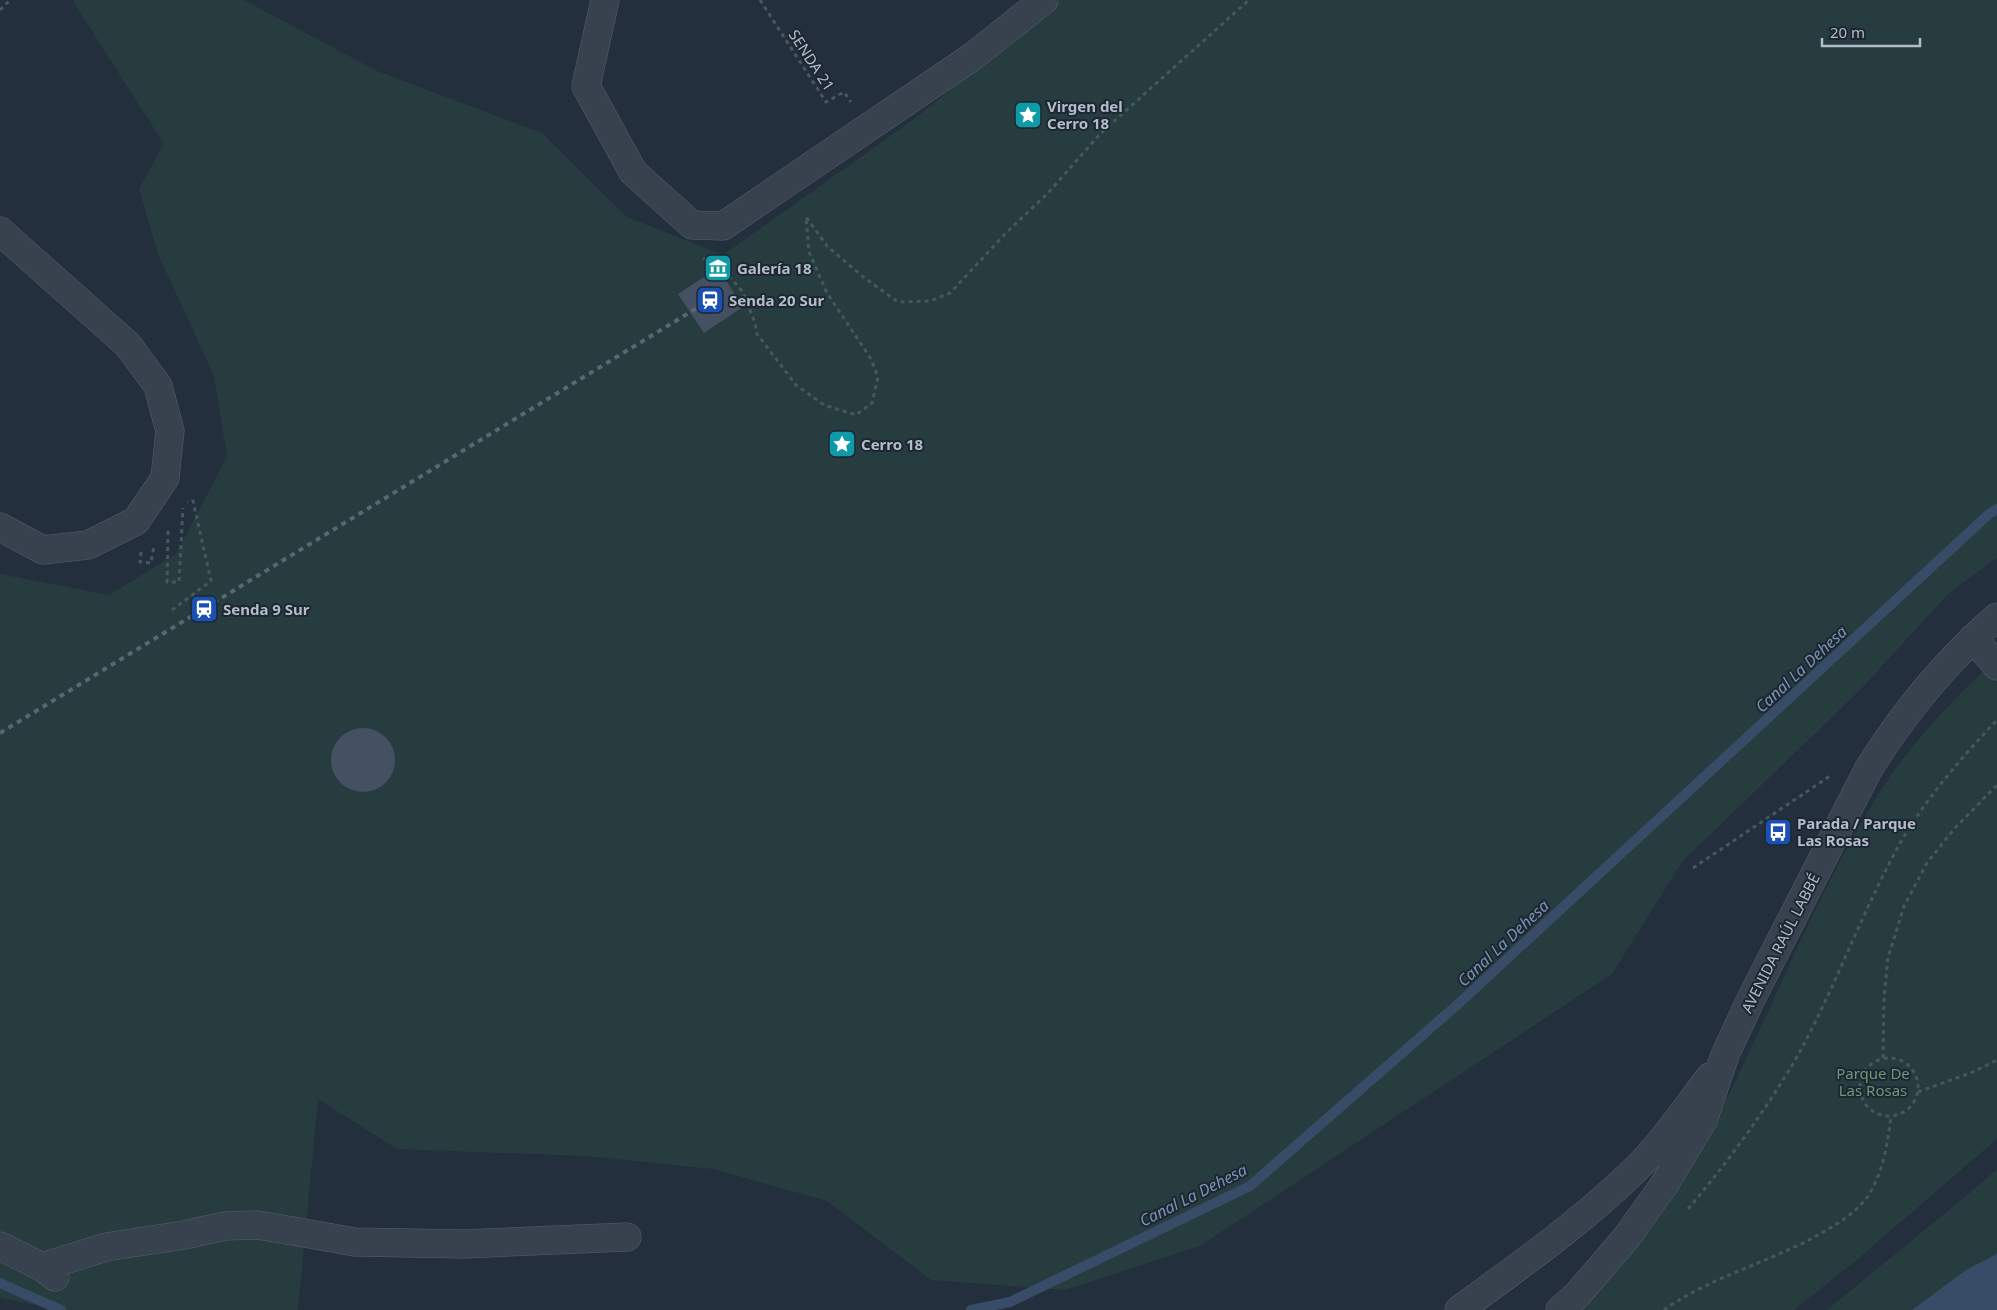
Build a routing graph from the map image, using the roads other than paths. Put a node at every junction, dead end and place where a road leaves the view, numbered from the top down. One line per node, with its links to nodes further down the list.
1 (605, 0): 2 (street)
2 (1044, 0)
3 (0, 231): 4 (street)
4 (0, 527)
5 (1997, 617): 6 (street, AVENIDA RAÚL LABBÉ)
6 (1973, 638): 7 (street); 8 (street, AVENIDA RAÚL LABBÉ)
7 (1997, 666)
8 (1726, 1055): 11 (street, AVENIDA RAÚL LABBÉ); 12 (street, AVENIDA RAÚL LABBÉ)
9 (628, 1237): 10 (street)
10 (0, 1246)
11 (1459, 1310)
12 (1560, 1310)

